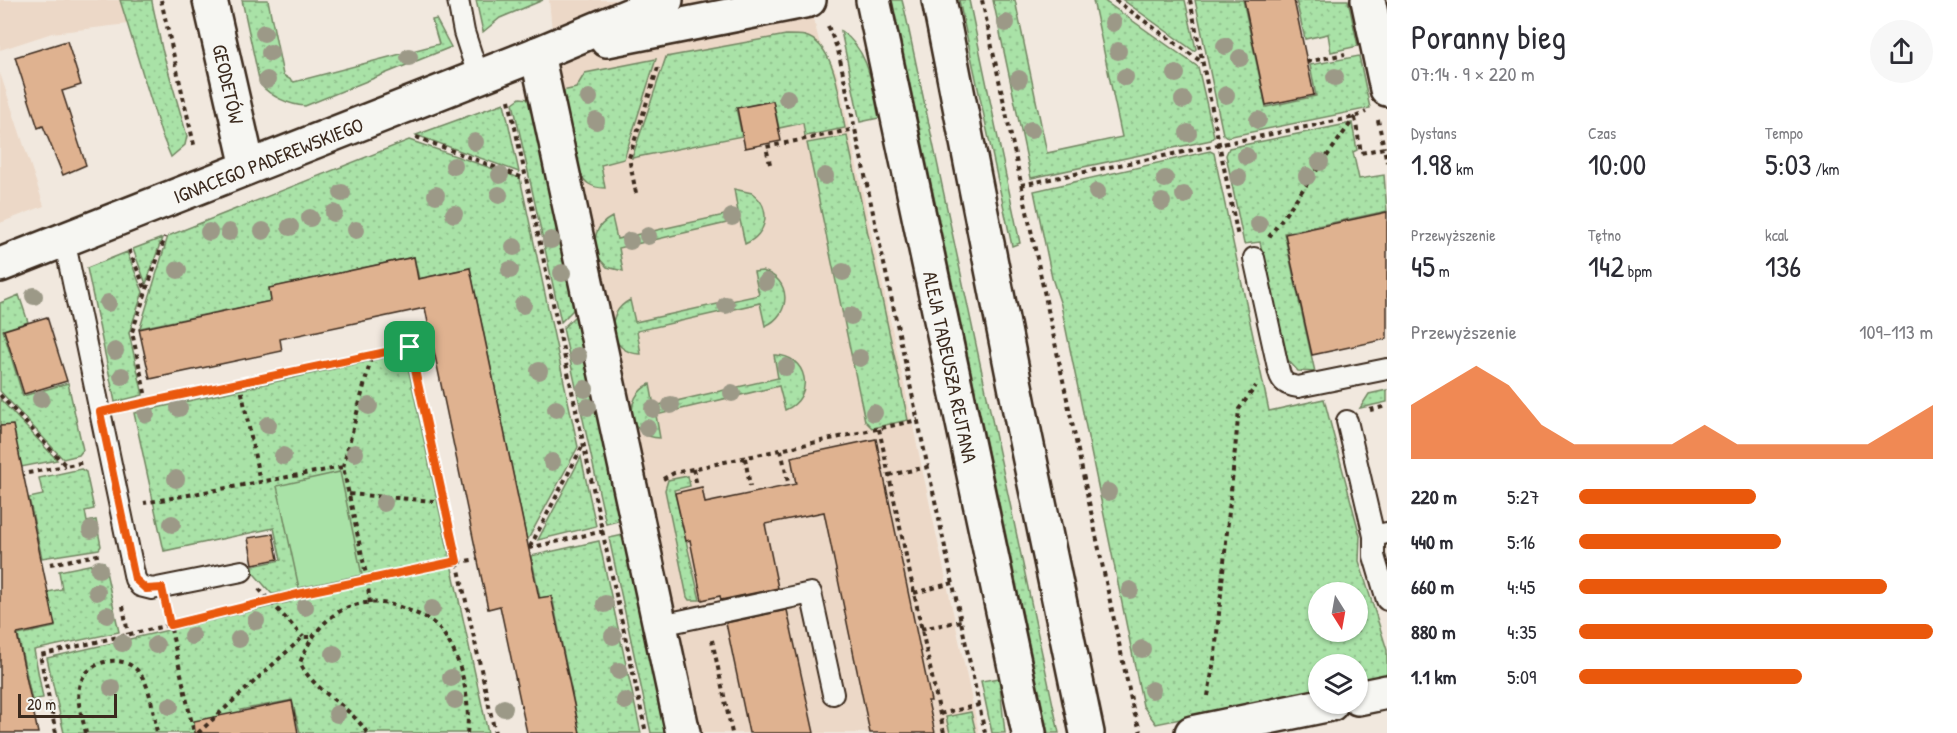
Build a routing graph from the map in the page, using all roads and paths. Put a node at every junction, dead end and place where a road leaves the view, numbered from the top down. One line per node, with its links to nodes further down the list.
1 (161, 0): 24 (path)
2 (210, 0): 27 (street, GEODETÓW)
3 (458, 0): 17 (lane)
4 (666, 0): 13 (street, IGNACEGO PADEREWSKIEGO)
5 (873, 0): 102 (street, ALEJA TADEUSZA REJTANA)
6 (939, 0): 103 (street)
7 (982, 0): 29 (path)
8 (1115, 0): 16 (path)
9 (1190, 0): 16 (path)
10 (1368, 0): 19 (street)
11 (818, 13): 13 (street, IGNACEGO PADEREWSKIEGO); 21 (path)
12 (1352, 52): 15 (path)
13 (537, 54): 17 (street, IGNACEGO PADEREWSKIEGO); 63 (street)
14 (660, 62): 30 (path)
15 (1307, 62)
16 (1203, 64): 23 (path)
17 (478, 75): 27 (street, IGNACEGO PADEREWSKIEGO)
18 (507, 95): 28 (path)
19 (1381, 98): 20 (path)
20 (1355, 117): 23 (path); 25 (path); 33 (path)
21 (855, 129): 26 (path); 42 (path)
22 (411, 135): 28 (path)
23 (1221, 145): 29 (path); 33 (path)
24 (195, 149)
25 (1387, 162)
26 (770, 164)
27 (248, 167): 32 (street, IGNACEGO PADEREWSKIEGO)
28 (526, 179): 45 (path)
29 (1021, 185): 104 (path)
30 (636, 193)
31 (166, 235): 40 (path)
32 (64, 239): 34 (street, IGNACEGO PADEREWSKIEGO); 41 (lane)
33 (1254, 258): 36 (lane)
34 (0, 265)
35 (372, 355): 38 (path); 50 (path); 61 (path)
36 (1276, 359): 37 (lane); 89 (path)
37 (1387, 369)
38 (240, 382): 40 (path); 55 (path)
39 (0, 395): 49 (path)
40 (147, 402): 41 (path)
41 (100, 412): 47 (lane)
42 (918, 420): 44 (path); 51 (path)
43 (1347, 421): 65 (lane)
44 (879, 429): 46 (path); 54 (path)
45 (583, 445): 64 (path); 64 (path)
46 (781, 450): 48 (path); 57 (path)
47 (110, 457): 49 (path); 62 (lane)
48 (744, 458): 52 (path); 59 (path)
49 (66, 466): 53 (path)
50 (343, 467): 55 (path); 60 (path)
51 (928, 467): 54 (path); 70 (path)
52 (693, 469): 56 (path); 58 (path)
53 (28, 473)
54 (889, 476): 72 (path)
55 (260, 482): 62 (path)
56 (658, 482)
57 (788, 482)
58 (697, 485)
59 (750, 486)
60 (349, 494): 61 (path); 69 (path)
61 (444, 502): 67 (path)
62 (120, 508): 71 (lane)
63 (639, 523): 64 (path); 79 (street)
64 (602, 531): 97 (path)
65 (1380, 534): 73 (lane)
66 (477, 559): 67 (path)
67 (457, 561): 69 (path); 96 (path)
68 (242, 571): 71 (lane); 74 (path)
69 (367, 579): 74 (path); 75 (path)
70 (953, 583): 72 (path); 77 (path)
71 (162, 588): 78 (path)
72 (914, 593): 80 (path)
73 (1387, 600)
74 (272, 602): 78 (path); 81 (path)
75 (370, 603): 82 (path); 95 (path)
76 (707, 614): 79 (lane); 84 (lane); 99 (path)
77 (961, 621): 80 (path); 86 (path)
78 (170, 625): 90 (path); 93 (path)
79 (661, 625): 98 (street)
80 (921, 629): 88 (path)
81 (303, 638): 82 (path); 93 (path)
82 (312, 638): 94 (path)
83 (1387, 692): 85 (street)
84 (833, 694)
85 (1368, 696)
86 (979, 705): 88 (path); 101 (path)
87 (1308, 709): 89 (street)
88 (940, 714): 100 (path)
89 (1203, 732)
90 (56, 733)
91 (86, 733): 92 (path)
92 (157, 733)
93 (196, 733)
94 (367, 733)
95 (467, 733)
96 (495, 733)
97 (646, 733)
98 (683, 733)
99 (732, 733)
100 (944, 733)
101 (985, 733)
102 (1029, 733)
103 (1087, 733)
104 (1140, 733)

